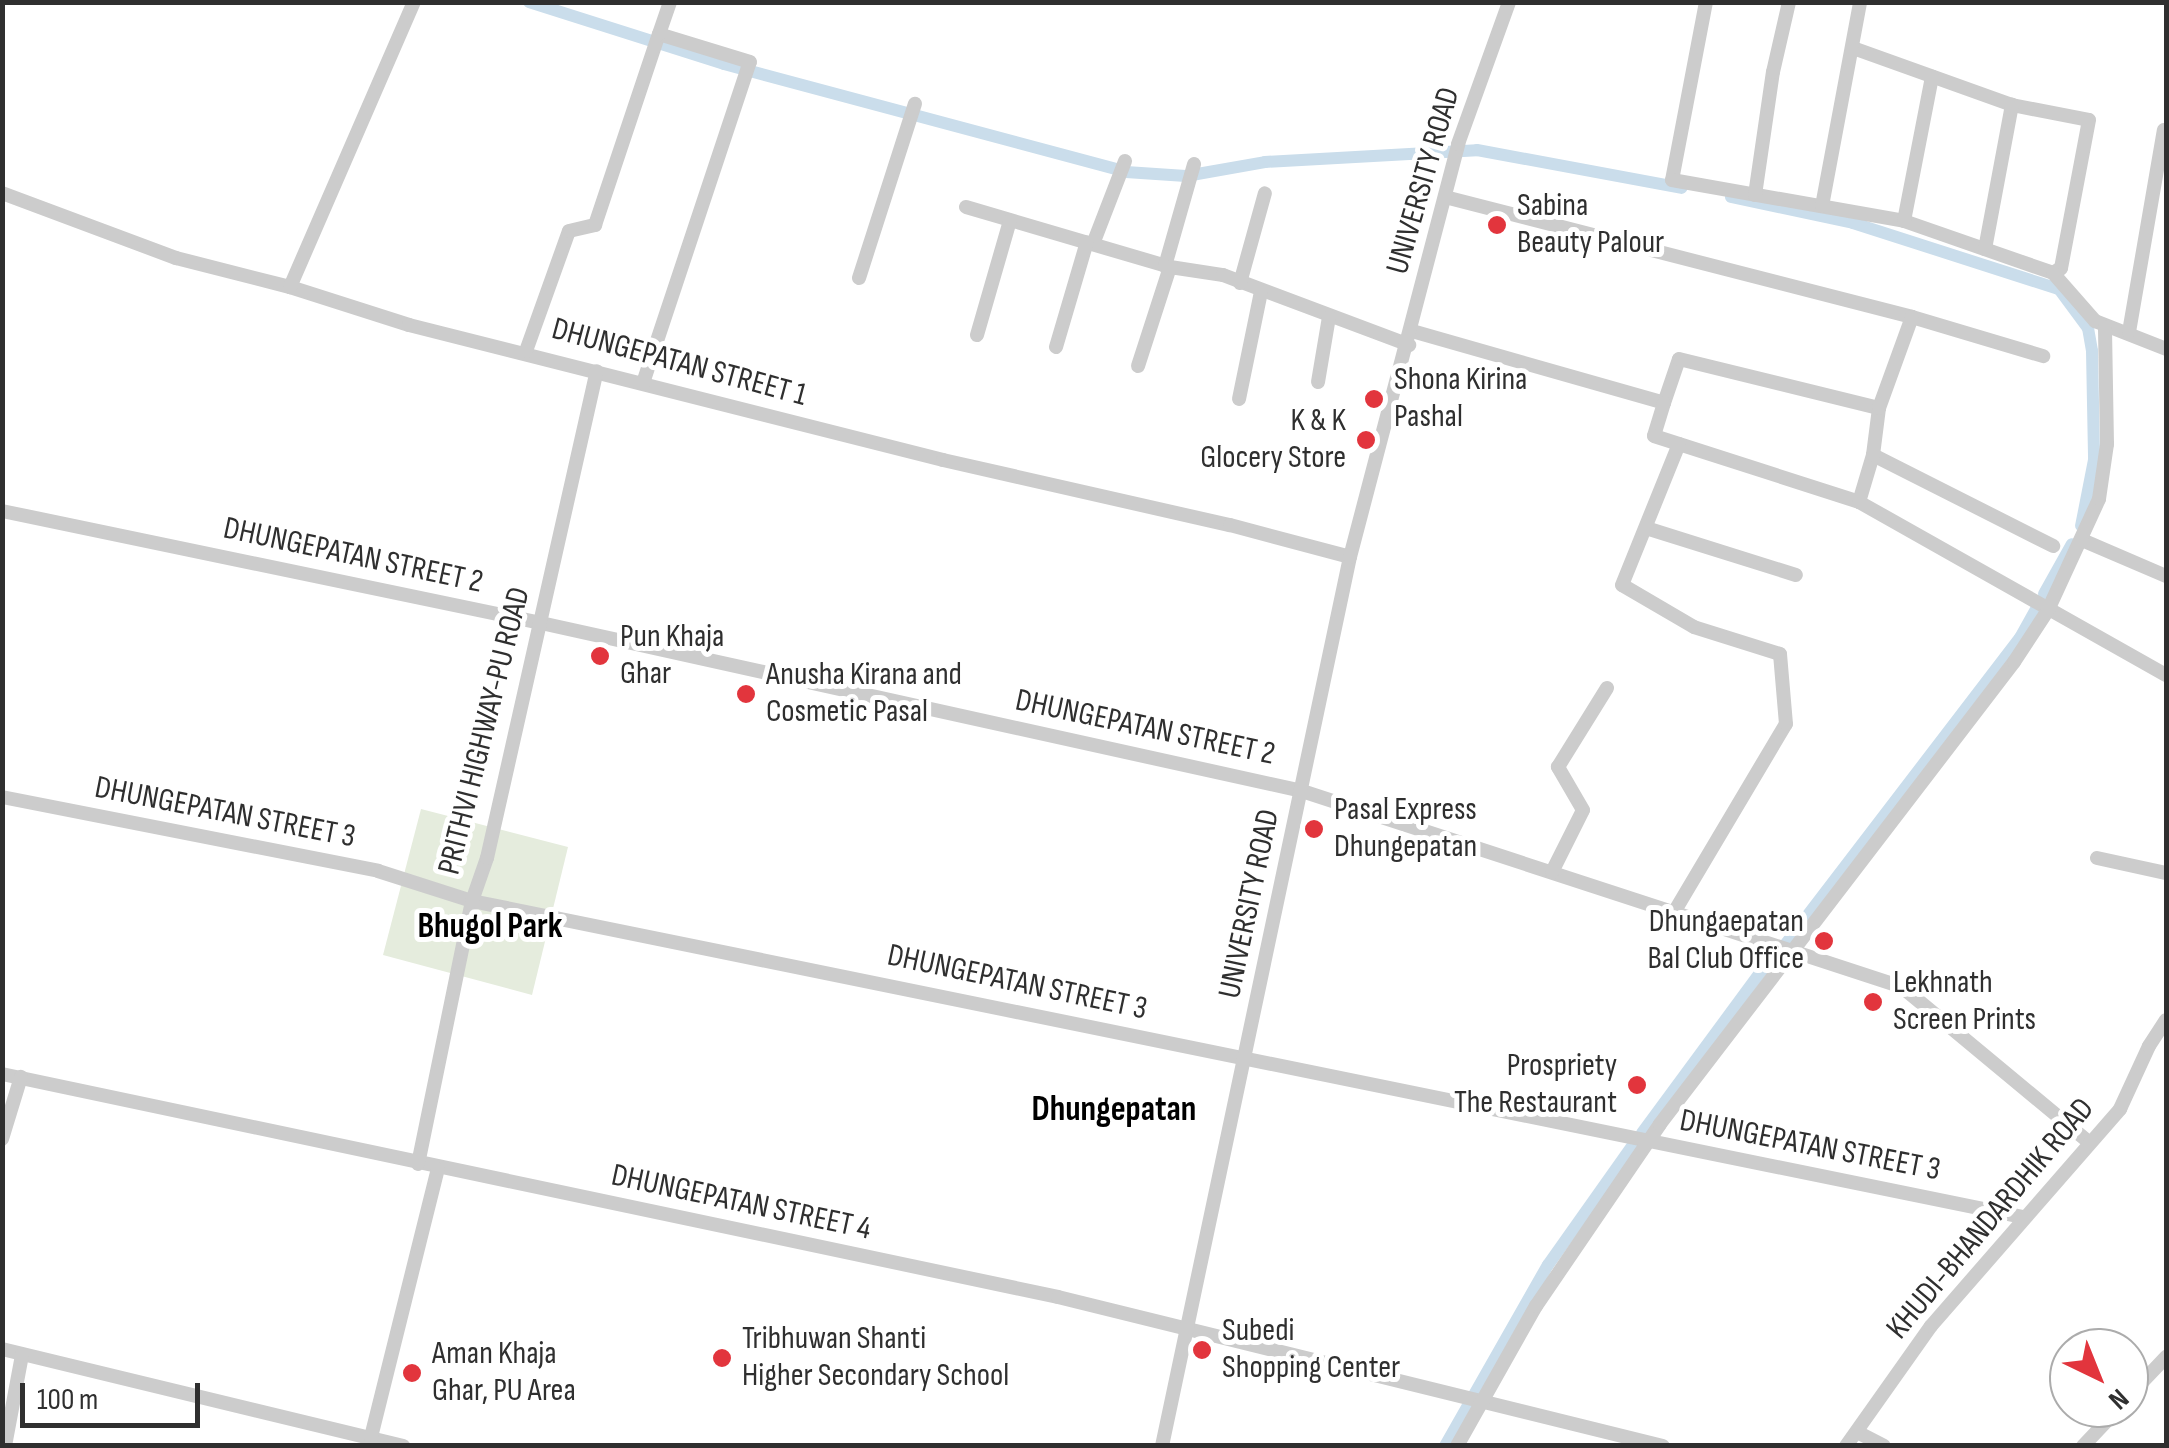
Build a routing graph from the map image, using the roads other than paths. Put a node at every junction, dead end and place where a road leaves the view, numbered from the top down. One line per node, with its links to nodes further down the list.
1 (414, 2): 29 (street)
2 (670, 2): 7 (street)
3 (1509, 2): 18 (street, UNIVERSITY ROAD)
4 (1706, 2): 17 (street)
5 (1789, 2): 17 (street)
6 (1860, 2): 8 (street)
7 (659, 34): 39 (street); 44 (street)
8 (1853, 48): 9 (street); 19 (street)
9 (1932, 77): 11 (street); 22 (street)
10 (915, 104): 27 (street)
11 (2012, 105): 24 (street); 26 (street)
12 (2164, 130): 34 (street)
13 (1125, 161): 23 (street)
14 (1194, 164): 25 (street)
15 (2, 193): 29 (street, DHUNGEPATAN STREET 1)
16 (1265, 193): 28 (street)
17 (1754, 195): 19 (street)
18 (1446, 197): 32 (street); 36 (street, UNIVERSITY ROAD)
19 (1822, 206): 22 (street)
20 (966, 207): 21 (street)
21 (1010, 221): 23 (street); 35 (street)
22 (1904, 221): 24 (street)
23 (1090, 243): 25 (street); 37 (street)
24 (1985, 249): 26 (street)
25 (1167, 266): 28 (street); 41 (street)
26 (2053, 273): 33 (street)
27 (859, 278)
28 (1240, 283): 30 (street)
29 (290, 286): 39 (street, DHUNGEPATAN STREET 1)
30 (1261, 292): 31 (street); 45 (street)
31 (1329, 317): 36 (street); 43 (street)
32 (1912, 317): 40 (street); 47 (street)
33 (2105, 327): 34 (street); 53 (street)
34 (2129, 332): 38 (street)
35 (977, 335)
36 (1410, 338): 46 (street); 55 (street, UNIVERSITY ROAD)
37 (1056, 347)
38 (2166, 349)
39 (526, 351): 42 (street, DHUNGEPATAN STREET 1)
40 (2043, 356)
41 (1138, 366)
42 (597, 371): 44 (street, DHUNGEPATAN STREET 1); 59 (street, PRITHVI HIGHWAY-PU ROAD)
43 (1318, 382)
44 (644, 383): 55 (street, DHUNGEPATAN STREET 1)
45 (1239, 399)
46 (1664, 403): 47 (street); 48 (street)
47 (1879, 408): 49 (street)
48 (1679, 444): 50 (street); 52 (street)
49 (1873, 455): 50 (street); 54 (street)
50 (1859, 502): 58 (street)
51 (2, 511): 59 (street, DHUNGEPATAN STREET 2)
52 (1646, 528): 56 (street); 68 (street)
53 (2082, 540): 57 (street); 58 (street)
54 (2053, 546)
55 (1350, 557): 62 (street, UNIVERSITY ROAD)
56 (1796, 576)
57 (2166, 576)
58 (2050, 606): 60 (street); 69 (street)
59 (541, 623): 62 (street, DHUNGEPATAN STREET 2); 67 (street, PRITHVI HIGHWAY-PU ROAD)
60 (2166, 675)
61 (1606, 688): 65 (street)
62 (1302, 791): 65 (street, DHUNGEPATAN STREET 2); 71 (street, UNIVERSITY ROAD)
63 (2, 797): 67 (street, DHUNGEPATAN STREET 3)
64 (2097, 858): 66 (street)
65 (1552, 872): 68 (street, DHUNGEPATAN STREET 2)
66 (2166, 874)
67 (472, 900): 71 (street, DHUNGEPATAN STREET 3); 77 (street, PRITHVI HIGHWAY-PU ROAD)
68 (1672, 914): 69 (street, DHUNGEPATAN STREET 2)
69 (1791, 952): 75 (street); 76 (street, DHUNGEPATAN STREET 2)
70 (2166, 1020): 76 (street, KHUDI-BHANDARDHIK ROAD)
71 (1246, 1058): 75 (street, DHUNGEPATAN STREET 3); 80 (street, UNIVERSITY ROAD)
72 (2, 1074): 73 (street, DHUNGEPATAN STREET 4)
73 (20, 1077): 74 (street); 77 (street, DHUNGEPATAN STREET 4)
74 (2, 1139)
75 (1648, 1141): 79 (street, DHUNGEPATAN STREET 3); 83 (street)
76 (2090, 1143): 79 (street, KHUDI-BHANDARDHIK ROAD)
77 (418, 1164): 78 (street, DHUNGEPATAN STREET 4)
78 (438, 1168): 80 (street, DHUNGEPATAN STREET 4); 86 (street)
79 (2022, 1217): 85 (street, KHUDI-BHANDARDHIK ROAD)
80 (1188, 1328): 83 (street, DHUNGEPATAN STREET 4); 89 (street, UNIVERSITY ROAD)
81 (2, 1349): 82 (street)
82 (22, 1354): 86 (street); 87 (street)
83 (1475, 1398): 90 (street); 91 (street, DHUNGEPATAN STREET 4)
84 (2100, 1428): 94 (street)
85 (1857, 1432): 92 (street, KHUDI-BHANDARDHIK ROAD); 93 (street)
86 (372, 1437): 88 (street)
87 (5, 1446)
88 (403, 1446)
89 (1162, 1446)
90 (1457, 1446)
91 (1662, 1446)
92 (1846, 1446)
93 (1884, 1446)
94 (2082, 1446)

